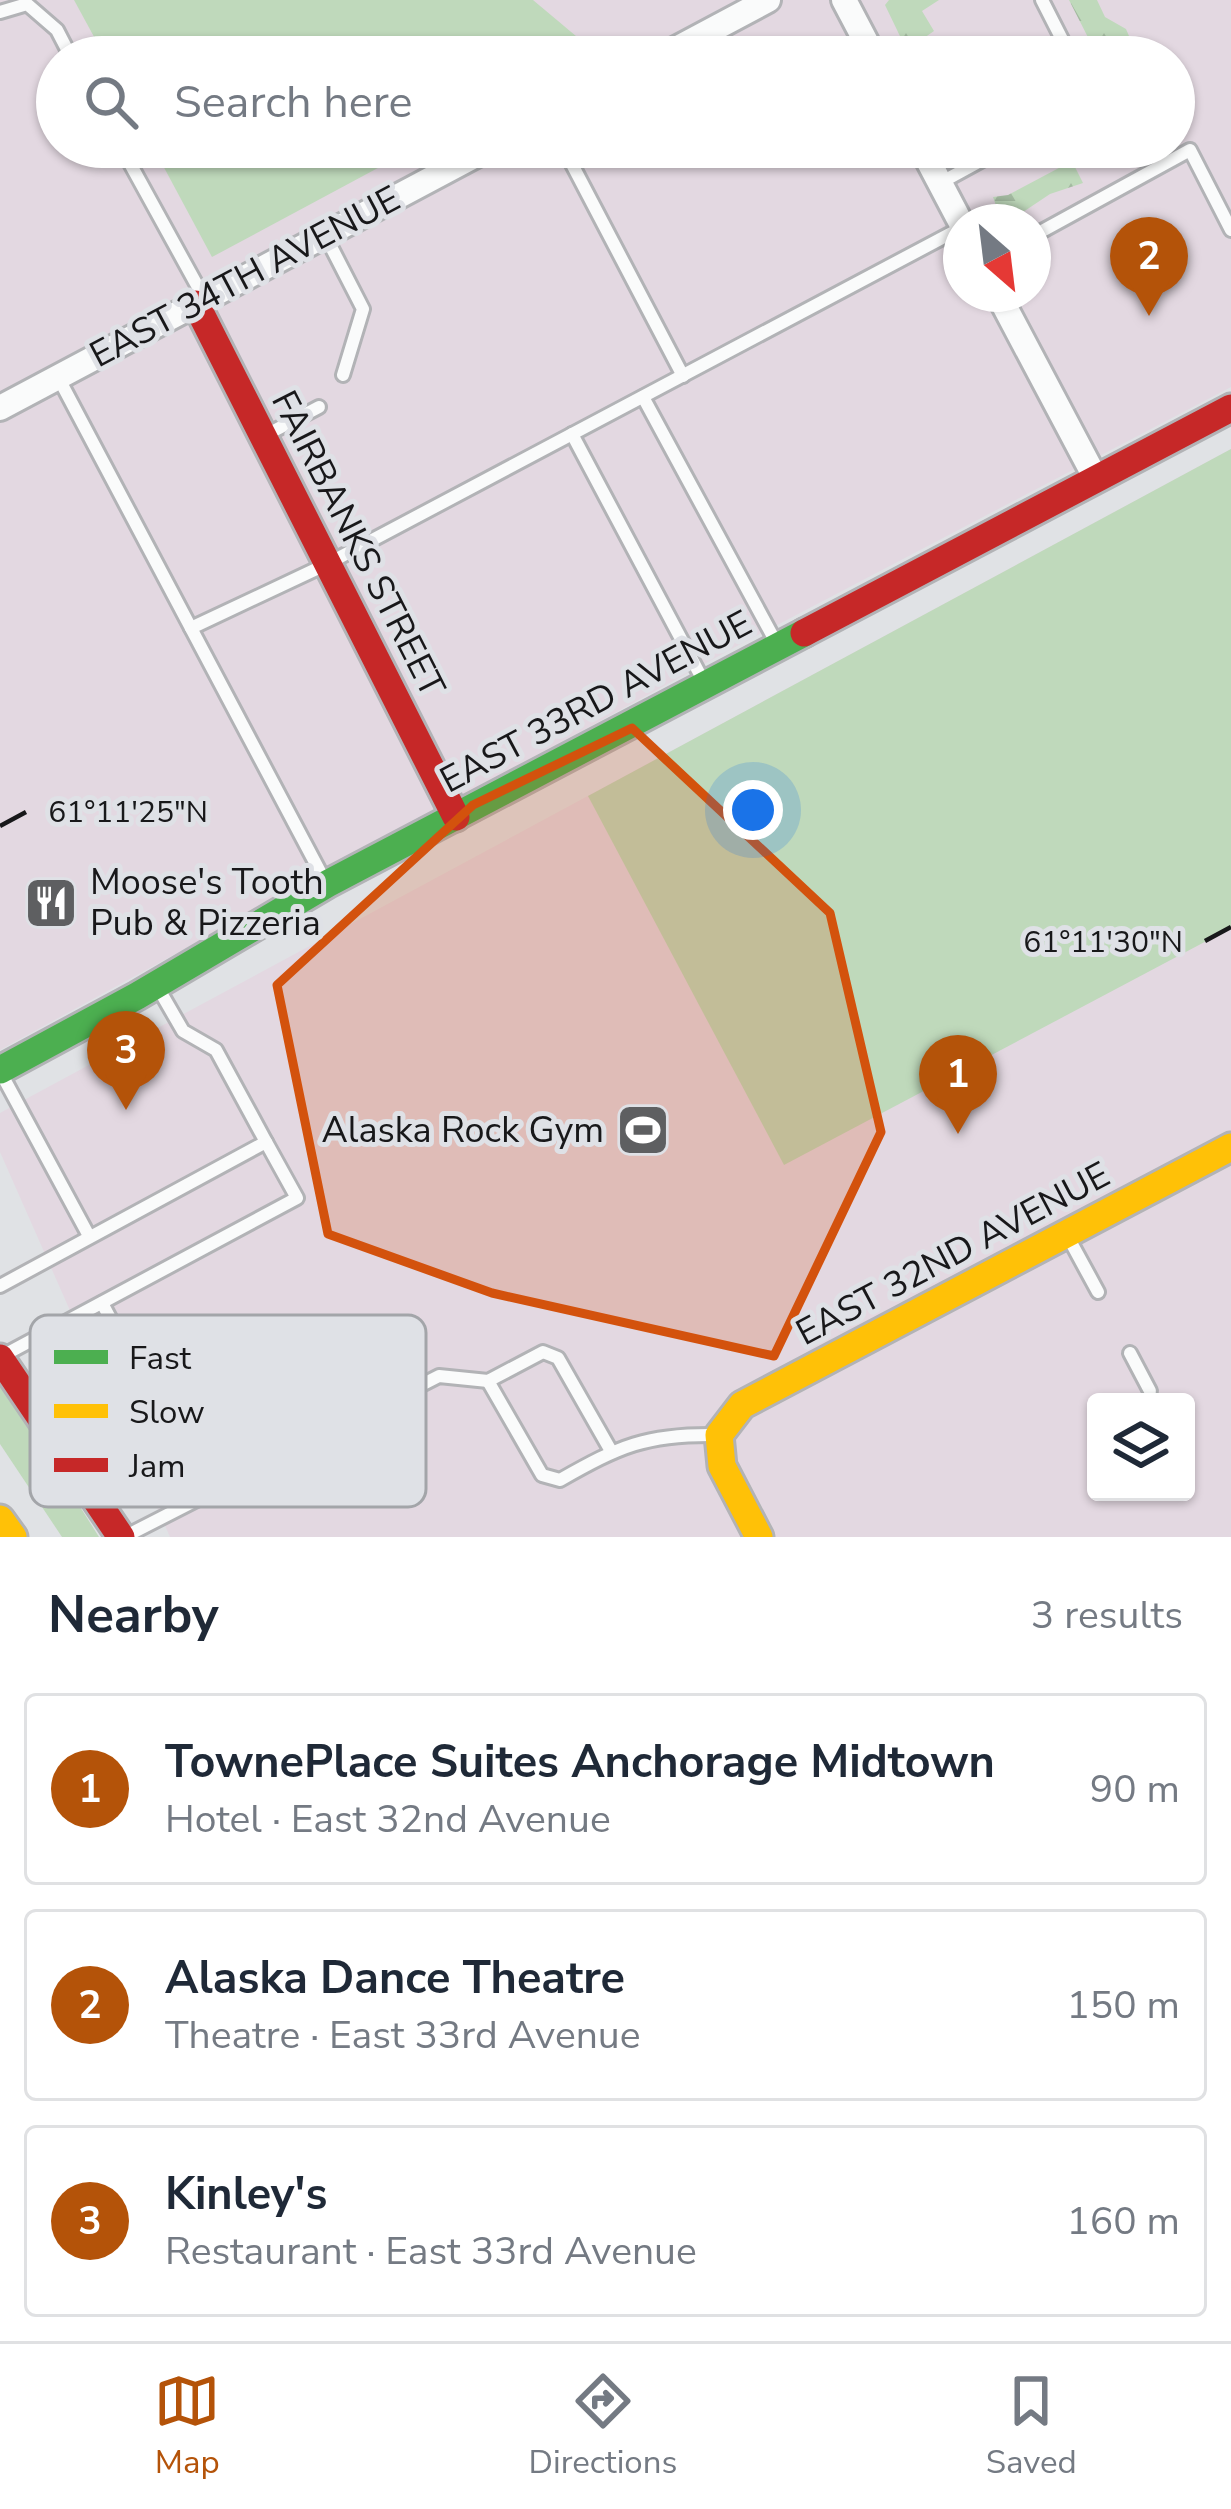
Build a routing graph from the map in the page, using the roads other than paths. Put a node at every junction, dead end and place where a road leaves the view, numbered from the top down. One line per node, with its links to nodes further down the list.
1 (768, 0): 6 (street)
2 (844, 0): 7 (street)
3 (1042, 0): 8 (lane)
4 (0, 12): 5 (lane)
5 (60, 36)
6 (700, 36)
7 (863, 36)
8 (1060, 36)
9 (1195, 160): 19 (lane)
10 (132, 168): 22 (lane)
11 (451, 168): 20 (street, EAST 34TH AVENUE)
12 (574, 168): 25 (lane)
13 (932, 168): 16 (street)
14 (968, 168): 16 (lane)
15 (1157, 168): 18 (lane)
16 (940, 183): 17 (street)
17 (950, 204)
18 (1051, 226)
19 (1231, 230)
20 (325, 235): 22 (street, EAST 34TH AVENUE); 24 (lane)
21 (943, 236): 25 (lane)
22 (200, 301): 26 (street, EAST 34TH AVENUE); 32 (main road, FAIRBANKS STREET)
23 (1008, 312): 33 (street)
24 (343, 375)
25 (683, 376): 27 (lane)
26 (58, 377): 29 (street, EAST 34TH AVENUE); 35 (lane)
27 (643, 397): 31 (lane); 36 (lane)
28 (319, 407): 32 (lane)
29 (0, 408)
30 (1231, 408): 33 (main road, EAST 33RD AVENUE)
31 (572, 434): 34 (lane); 37 (lane)
32 (263, 436): 34 (main road, FAIRBANKS STREET)
33 (1096, 479): 36 (main road, EAST 33RD AVENUE)
34 (328, 564): 35 (lane); 38 (main road, FAIRBANKS STREET)
35 (191, 628): 39 (lane)
36 (778, 647): 37 (main road, EAST 33RD AVENUE)
37 (705, 685): 38 (main road, EAST 33RD AVENUE)
38 (456, 817): 39 (main road, EAST 33RD AVENUE)
39 (327, 884): 40 (main road, EAST 33RD AVENUE)
40 (156, 985): 41 (main road, EAST 33RD AVENUE); 42 (lane)
41 (0, 1071): 45 (lane)
42 (266, 1142): 45 (lane); 48 (lane)
43 (1231, 1148): 44 (main road, EAST 32ND AVENUE)
44 (1066, 1235): 47 (lane); 58 (main road, EAST 32ND AVENUE)
45 (89, 1236): 46 (lane)
46 (0, 1286)
47 (1098, 1292)
48 (102, 1303): 49 (lane); 50 (lane)
49 (80, 1315)
50 (108, 1315)
51 (30, 1342): 53 (lane)
52 (1130, 1353): 56 (lane)
53 (0, 1358): 57 (main road)
54 (488, 1381): 55 (lane); 59 (lane); 59 (lane)
55 (426, 1383)
56 (1150, 1391)
57 (30, 1402)
58 (719, 1435): 59 (lane); 65 (main road)
59 (611, 1451)
60 (102, 1507): 64 (main road)
61 (182, 1507): 64 (lane)
62 (0, 1519): 63 (main road)
63 (14, 1537)
64 (123, 1537)
65 (759, 1537)

